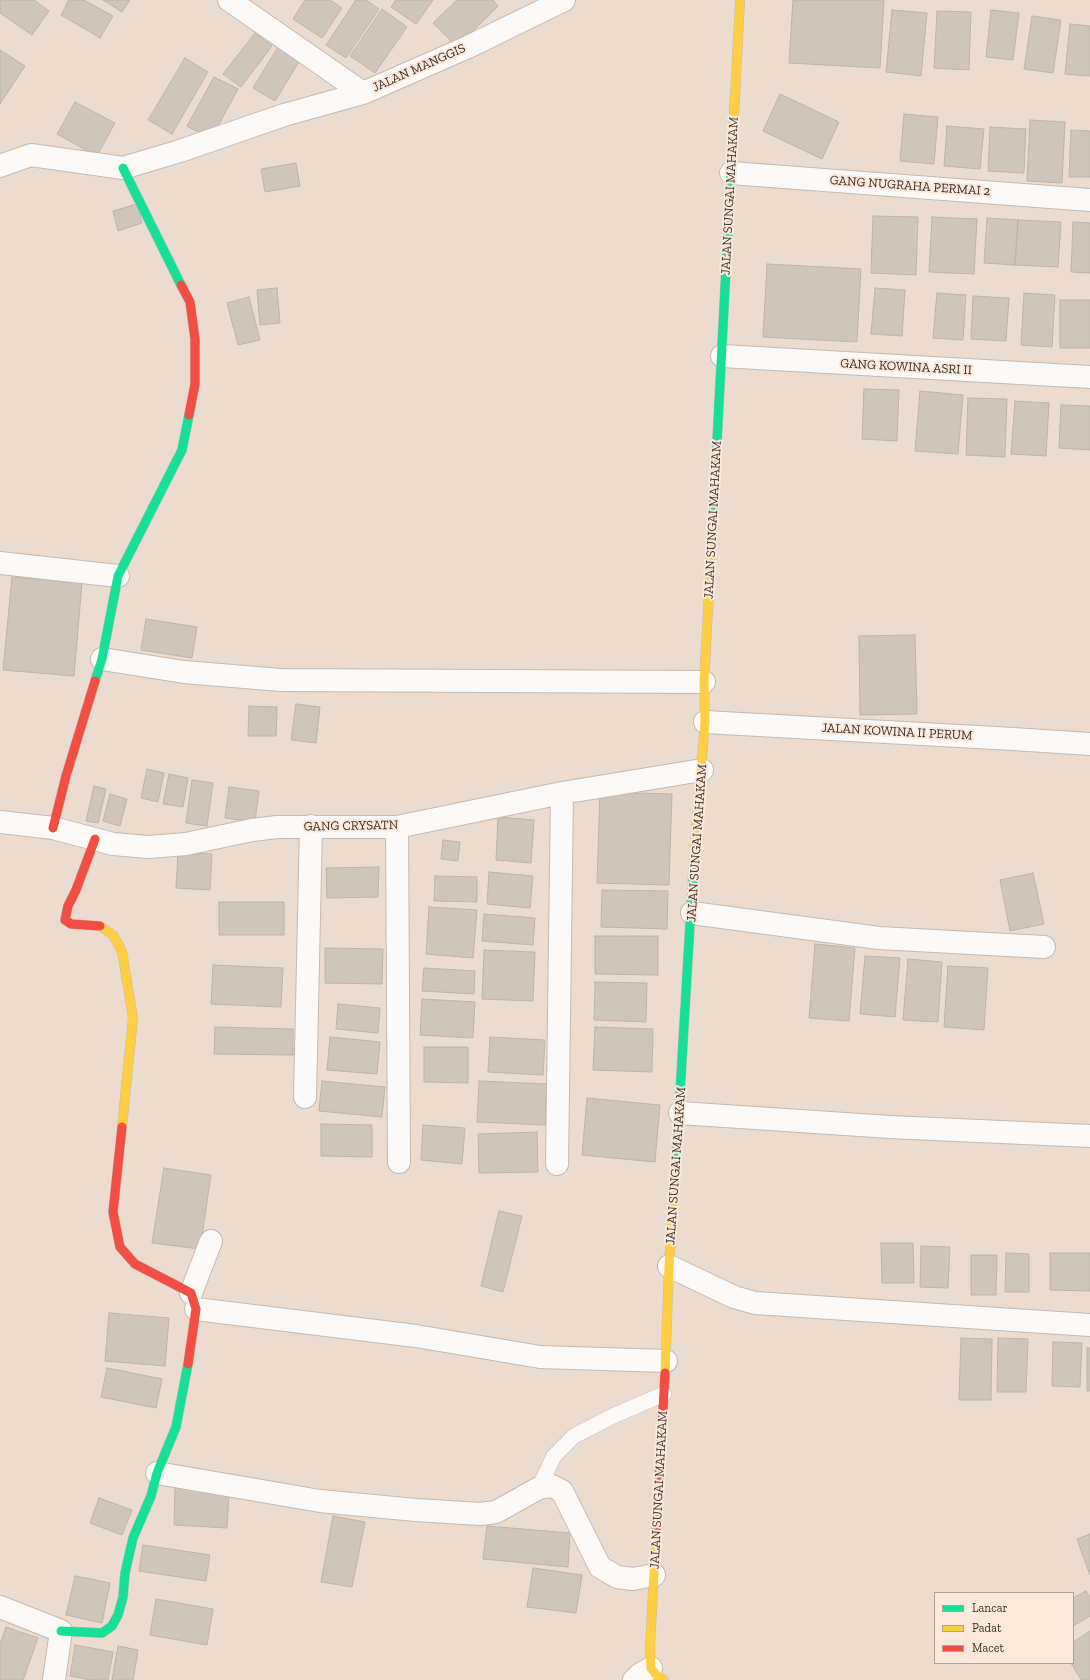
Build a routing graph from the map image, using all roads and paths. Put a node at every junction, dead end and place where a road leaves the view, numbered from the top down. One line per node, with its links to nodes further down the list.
1 (229, 0): 4 (street, JALAN MANGGIS)
2 (740, 0): 7 (street, JALAN SUNGAI MAHAKAM)
3 (557, 1): 4 (street, JALAN MANGGIS)
4 (363, 93): 6 (street)
5 (0, 166): 6 (street)
6 (123, 168): 12 (street)
7 (731, 173): 8 (street, GANG NUGRAHA PERMAI 2); 9 (street, JALAN SUNGAI MAHAKAM)
8 (1090, 200)
9 (722, 356): 10 (street, GANG KOWINA ASRI II); 14 (street, JALAN SUNGAI MAHAKAM)
10 (1090, 377)
11 (0, 562): 12 (street)
12 (118, 576): 13 (street)
13 (102, 659): 14 (street); 22 (street)
14 (704, 682): 15 (street, JALAN SUNGAI MAHAKAM)
15 (704, 722): 16 (street, JALAN KOWINA II PERUM); 17 (street, JALAN SUNGAI MAHAKAM)
16 (1090, 744)
17 (702, 770): 18 (street, GANG CRYSATN); 24 (street, JALAN SUNGAI MAHAKAM)
18 (562, 793): 21 (street, GANG CRYSATN); 30 (street)
19 (0, 822): 22 (street, GANG CRYSATN)
20 (311, 826): 21 (street, GANG CRYSATN); 23 (street, GANG CRYSATN); 26 (street)
21 (397, 827): 29 (street)
22 (53, 828): 23 (street, GANG CRYSATN)
23 (95, 839): 33 (street)
24 (692, 913): 25 (street); 27 (street, JALAN SUNGAI MAHAKAM)
25 (1044, 947)
26 (305, 1097)
27 (680, 1113): 28 (street); 32 (street, JALAN SUNGAI MAHAKAM)
28 (1090, 1136)
29 (398, 1162)
30 (557, 1164)
31 (211, 1241): 33 (street)
32 (669, 1266): 34 (street); 35 (street, JALAN SUNGAI MAHAKAM)
33 (193, 1301): 35 (street); 37 (street)
34 (1090, 1325)
35 (666, 1361): 36 (street, JALAN SUNGAI MAHAKAM)
36 (664, 1394): 38 (lane); 39 (street, JALAN SUNGAI MAHAKAM)
37 (157, 1473): 38 (street); 41 (street)
38 (539, 1488): 39 (street)
39 (654, 1575): 42 (street, JALAN SUNGAI MAHAKAM)
40 (0, 1608): 41 (street)
41 (61, 1631): 43 (street)
42 (649, 1676)
43 (54, 1680)

